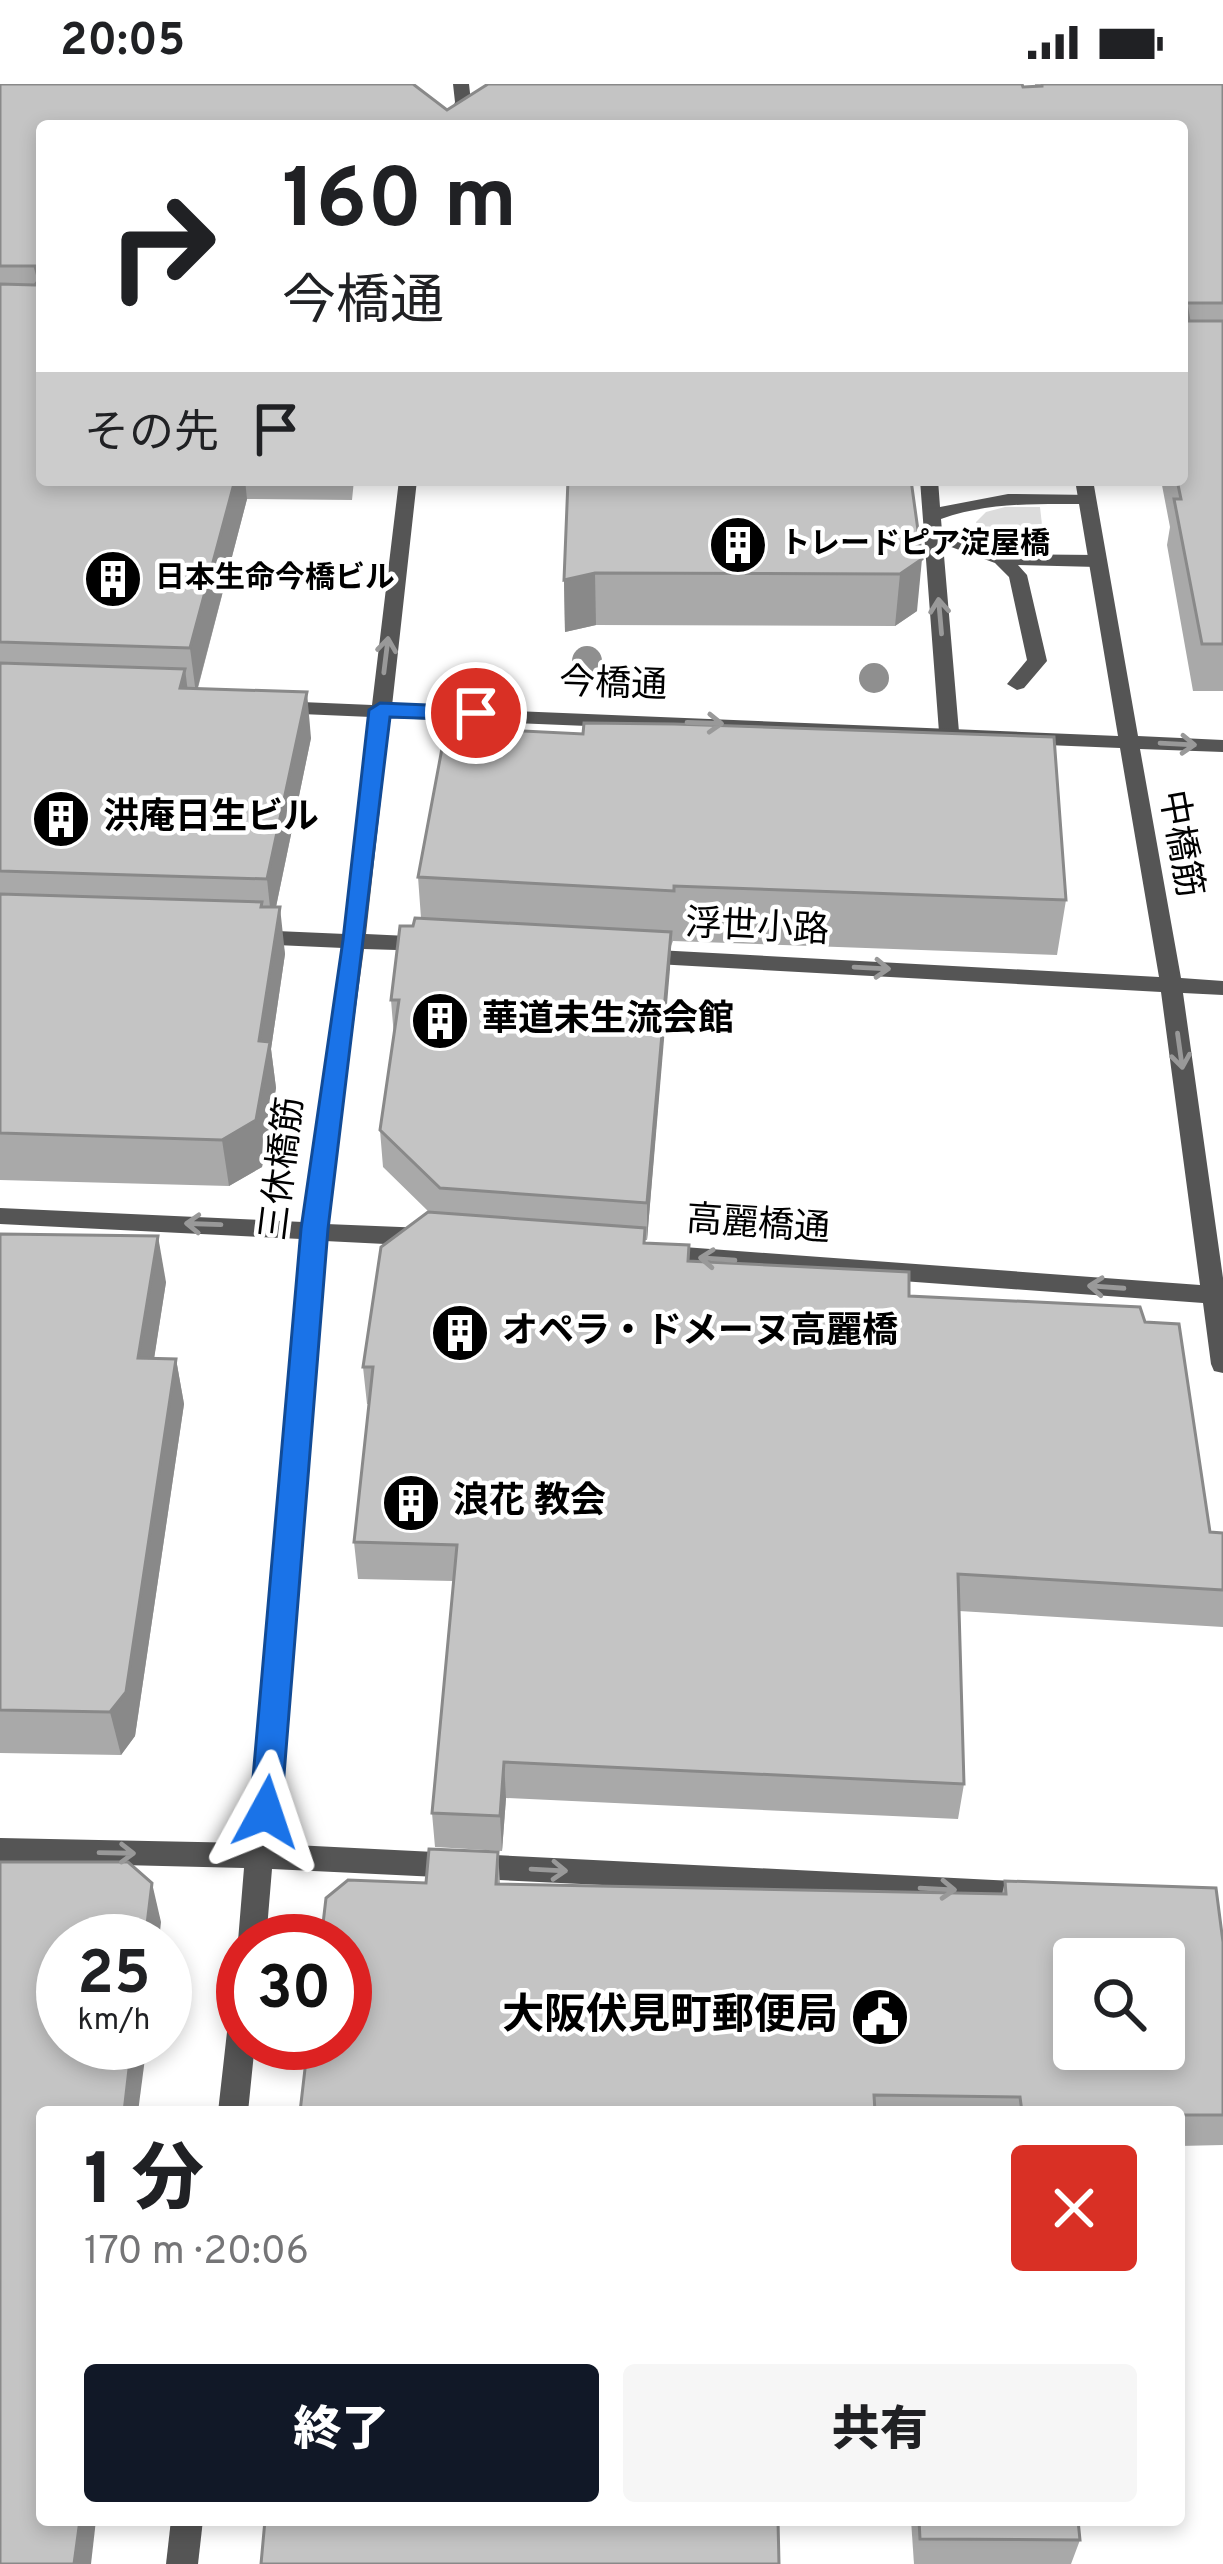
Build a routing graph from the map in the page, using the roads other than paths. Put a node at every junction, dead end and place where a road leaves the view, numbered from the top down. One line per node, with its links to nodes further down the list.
1 (460, 84): 2 (street)
2 (457, 120)
3 (407, 486): 13 (street, 三休橋筋, one-way to 3)
4 (929, 486): 8 (street)
5 (1000, 486): 7 (street)
6 (1085, 490): 7 (street); 10 (street, 中橋筋)
7 (992, 499): 8 (street)
8 (932, 525): 9 (street); 14 (street, one-way to 8)
9 (1002, 559): 10 (street); 11 (street)
10 (1097, 561): 15 (street, 中橋筋)
11 (1017, 683)
12 (253, 706): 13 (street, 今橋通)
13 (380, 710): 14 (street, 今橋通, one-way to 14); 18 (street, 三休橋筋)
14 (949, 732): 15 (street, 今橋通)
15 (1127, 741): 16 (street, 今橋通, one-way to 16); 21 (street, 中橋筋)
16 (1223, 746)
17 (236, 936): 18 (street)
18 (355, 940): 19 (street); 24 (street, 三休橋筋)
19 (448, 945)
20 (611, 954): 21 (street, 浮世小路, one-way to 21)
21 (1171, 985): 22 (street, 浮世小路); 27 (street, 中橋筋, one-way to 27)
22 (1223, 988)
23 (0, 1216): 24 (street, one-way to 23)
24 (314, 1229): 25 (street); 30 (street, 三休橋筋)
25 (457, 1240)
26 (622, 1252): 27 (street, 高麗橋通, one-way to 26)
27 (1219, 1295): 28 (street, 中橋筋)
28 (1223, 1364)
29 (0, 1850): 30 (street, one-way to 30)
30 (262, 1856): 31 (street, one-way to 31); 32 (street, 三休橋筋)
31 (1059, 1895)
32 (255, 1914)
33 (238, 2070): 34 (street)
34 (234, 2106)
35 (186, 2526): 36 (street)
36 (182, 2564)

